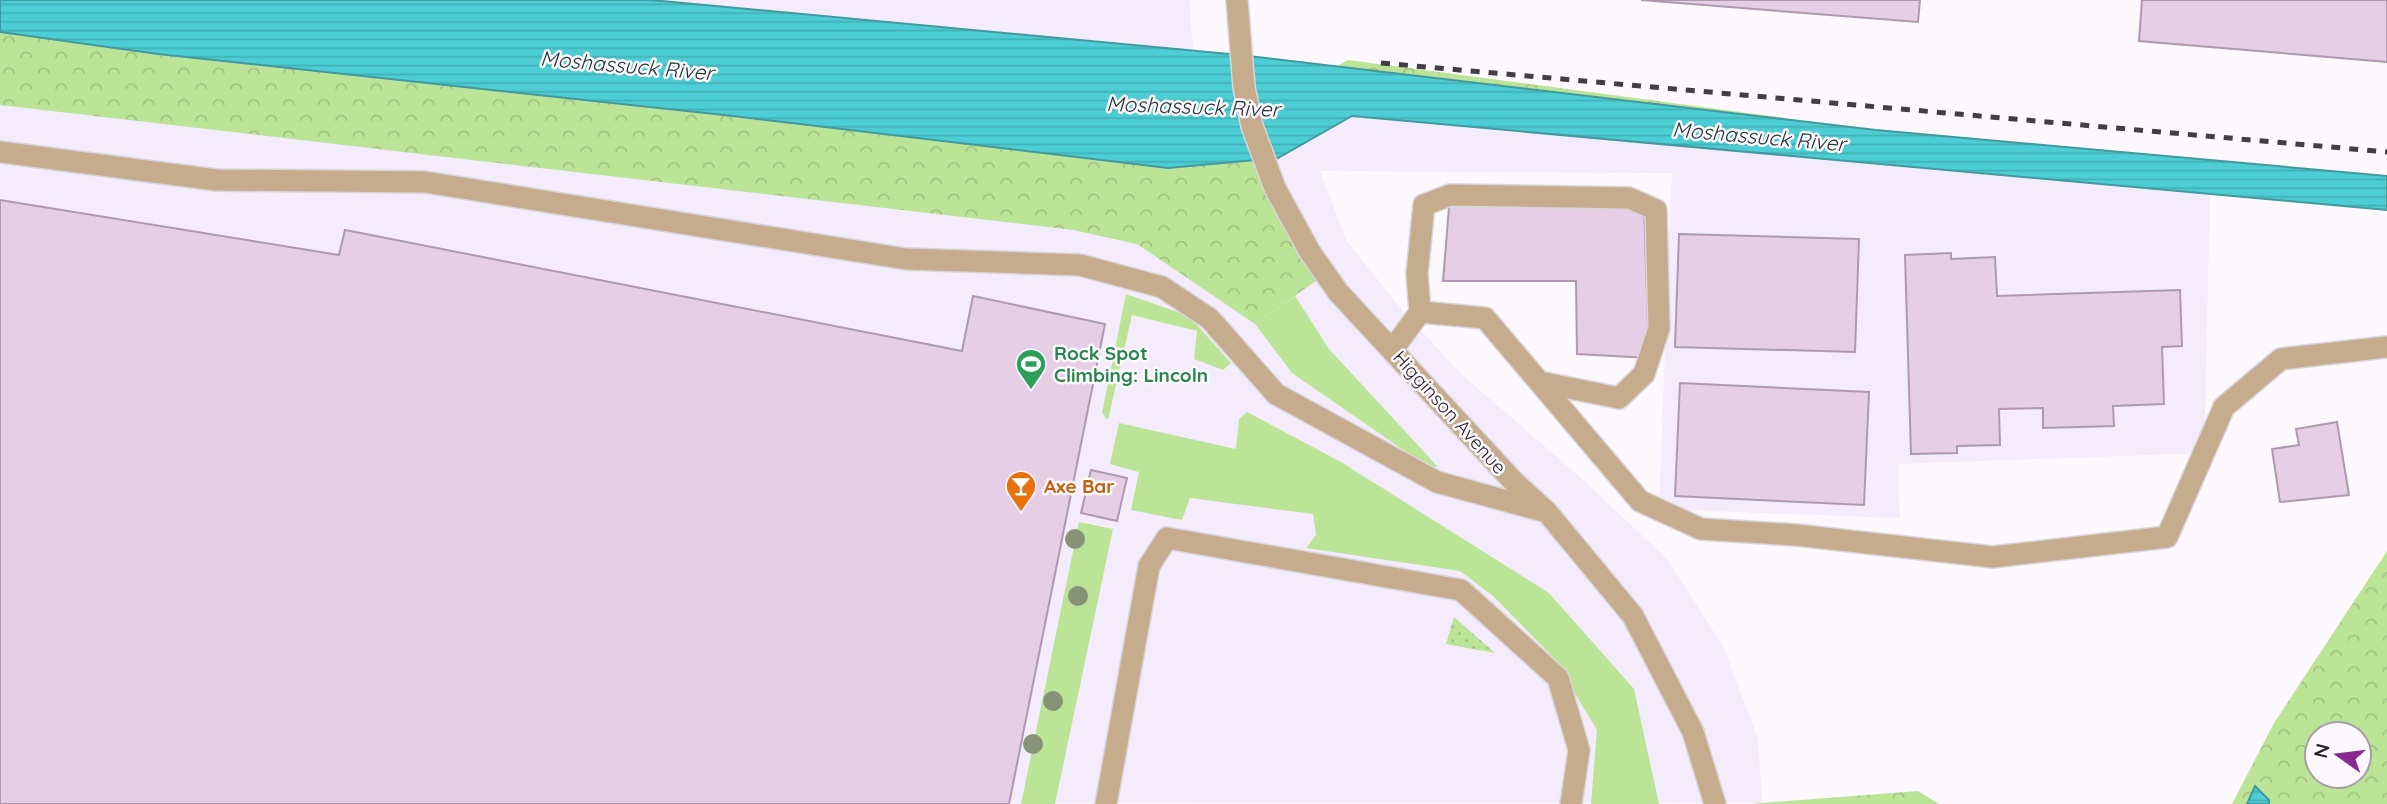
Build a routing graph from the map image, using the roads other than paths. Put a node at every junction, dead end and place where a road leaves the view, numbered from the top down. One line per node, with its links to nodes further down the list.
1 (1237, 0): 5 (street, Higginson Avenue)
2 (0, 152): 7 (street)
3 (1420, 312): 5 (street); 6 (street); 6 (street)
4 (2387, 347): 6 (street)
5 (1393, 349): 7 (street, Higginson Avenue)
6 (1540, 382)
7 (1547, 512): 10 (street, Higginson Avenue)
8 (1106, 804): 9 (street)
9 (1571, 804)
10 (1715, 804)

